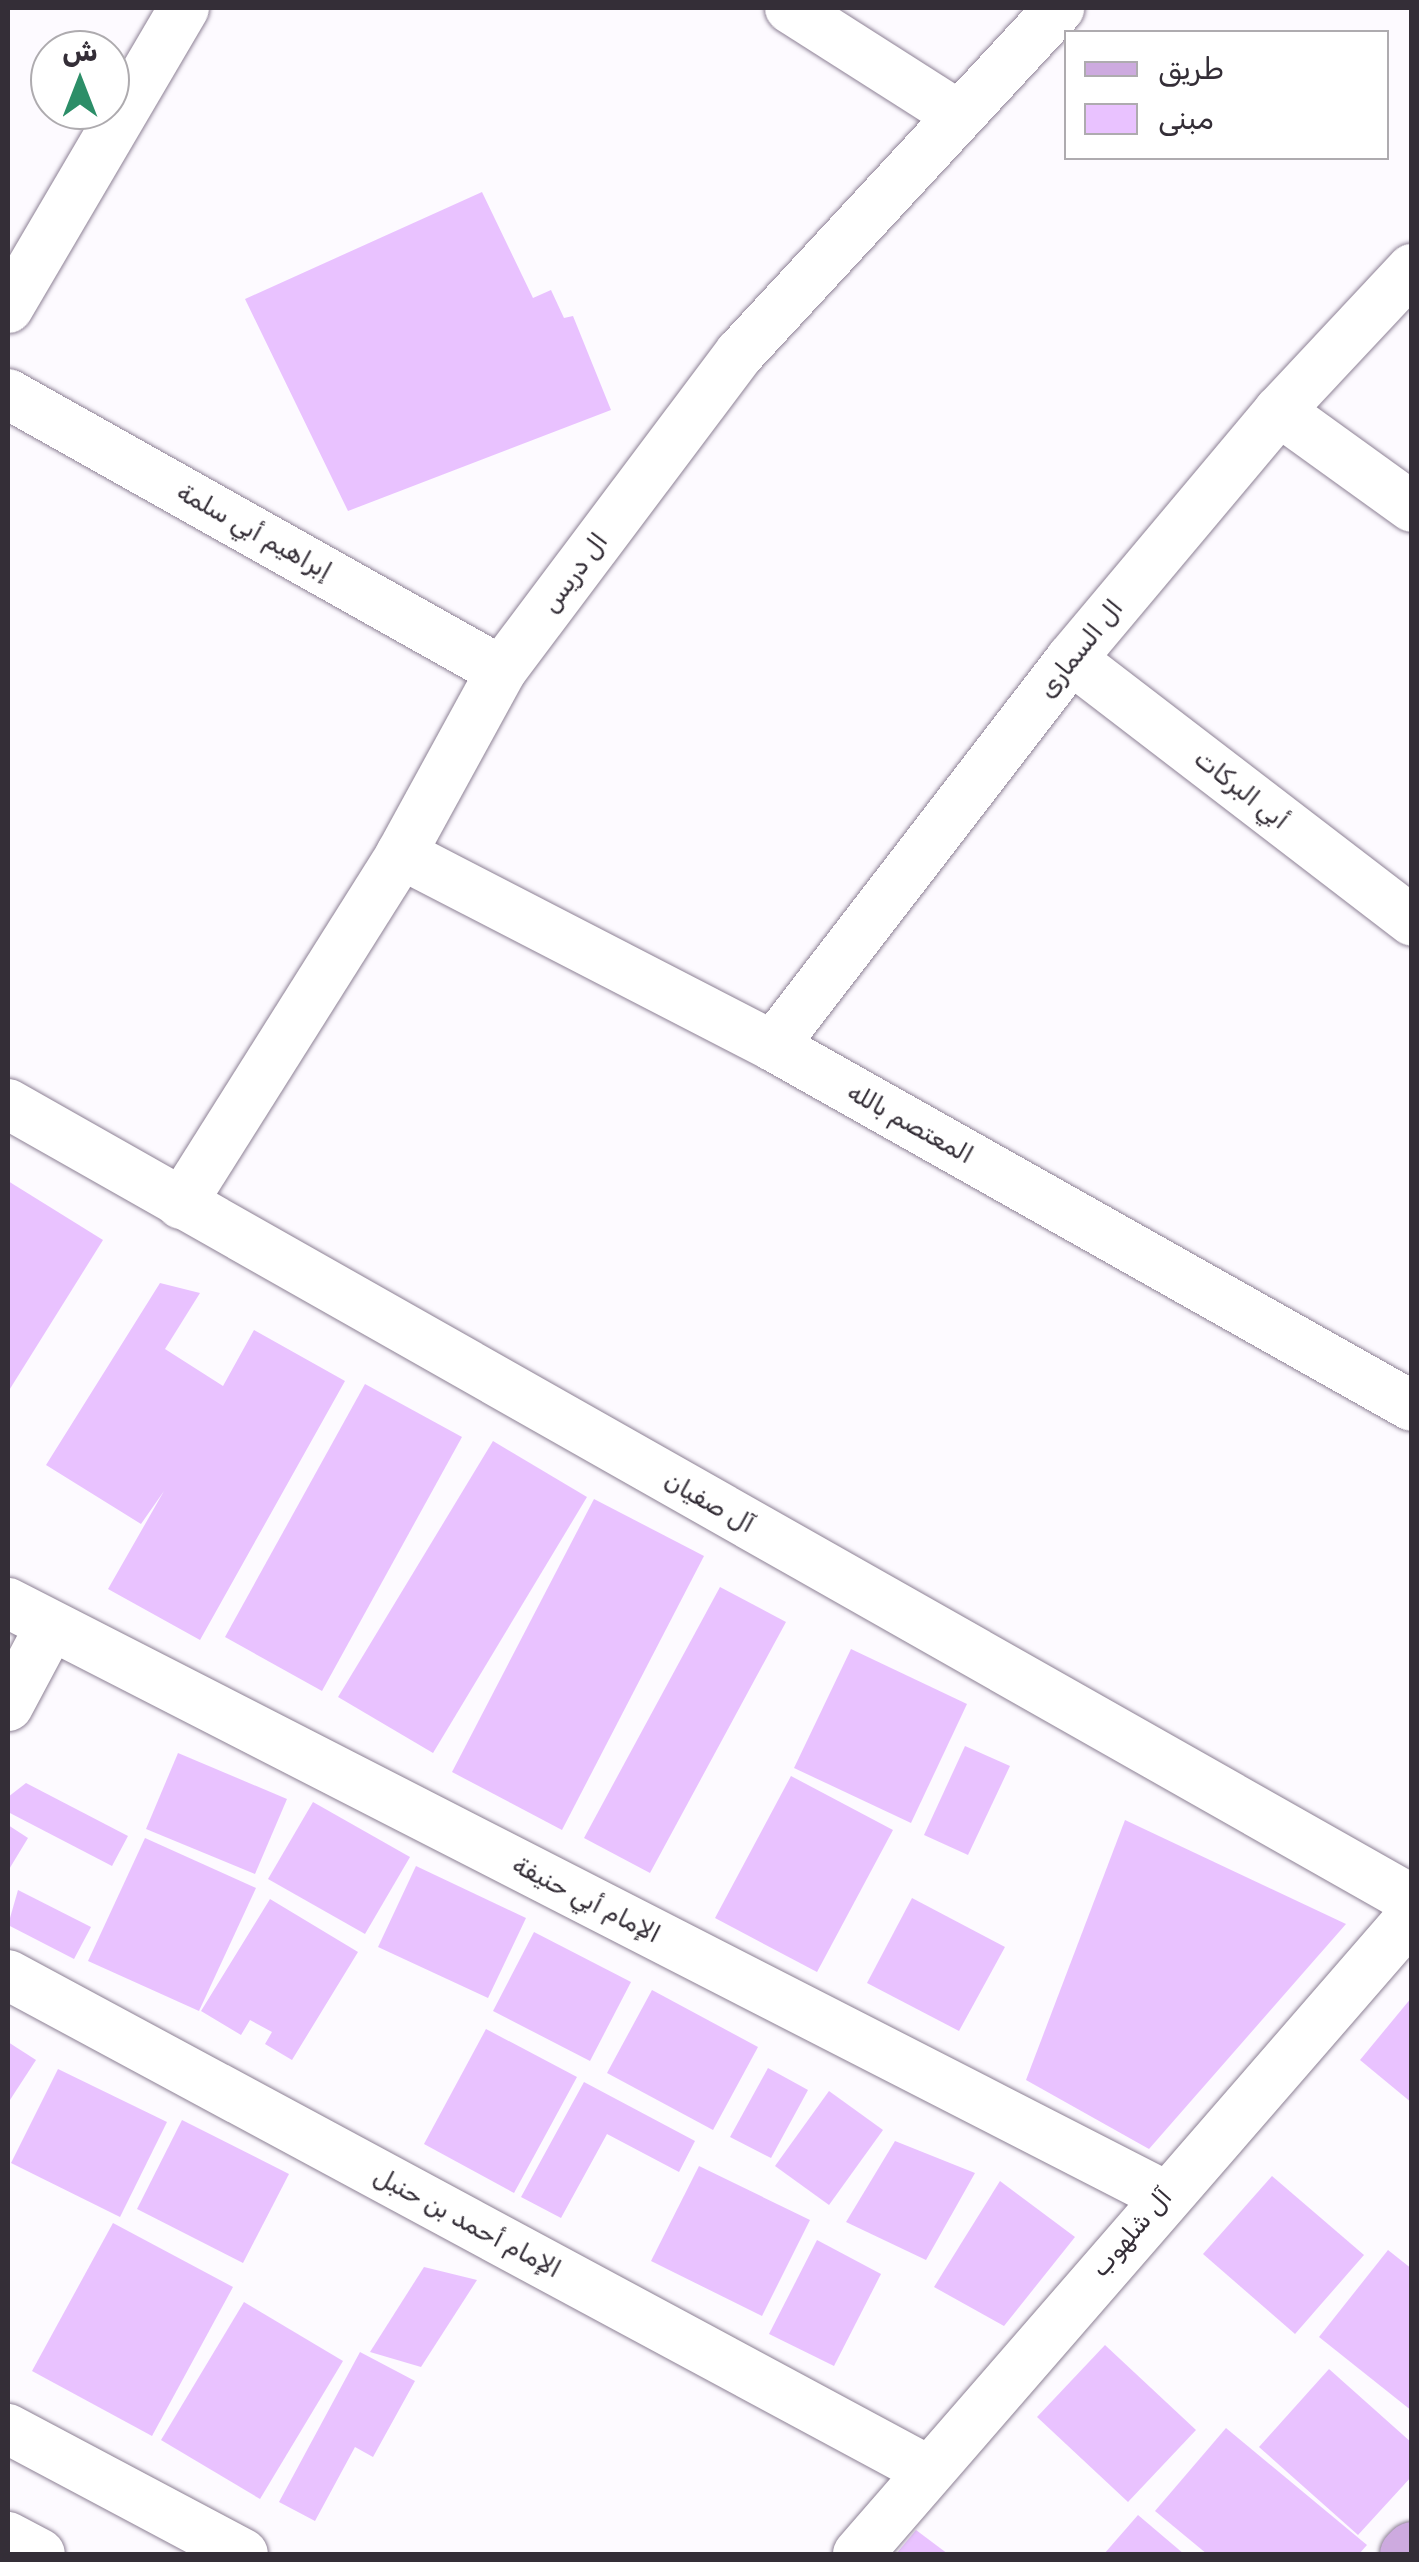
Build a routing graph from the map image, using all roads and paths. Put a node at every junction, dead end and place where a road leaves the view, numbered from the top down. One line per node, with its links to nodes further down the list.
1 (184, 8): 6 (street)
2 (790, 8): 4 (street)
3 (1059, 8): 4 (street, ال دريس)
4 (956, 113): 11 (street, ال دريس)
5 (1412, 269): 8 (street, ال السمارى)
6 (8, 308)
7 (8, 394): 11 (street, إبراهيم أبي سلمة)
8 (1279, 411): 9 (street); 10 (street, ال السمارى)
9 (1412, 506)
10 (1070, 660): 13 (street, أبي البركات); 14 (street, ال السمارى)
11 (502, 671): 12 (street, ال دريس)
12 (401, 854): 14 (street, المعتصم بالله); 16 (street, ال دريس)
13 (1412, 921)
14 (772, 1046): 17 (street, المعتصم بالله)
15 (8, 1104): 16 (street, آل صفيان)
16 (180, 1204): 20 (street, آل صفيان)
17 (1412, 1406)
18 (29, 1615): 19 (street); 23 (street, الإمام أبي حنيفة)
19 (8, 1706)
20 (1412, 1900)
21 (1412, 1916): 23 (street, آل شلهوب)
22 (8, 1975): 25 (street, الإمام أحمد بن حنبل)
23 (1164, 2195): 25 (street, آل شلهوب)
24 (8, 2429): 28 (street)
25 (927, 2470): 29 (street, آل شلهوب)
26 (8, 2537): 27 (street)
27 (40, 2554)
28 (242, 2554)
29 (858, 2554)

